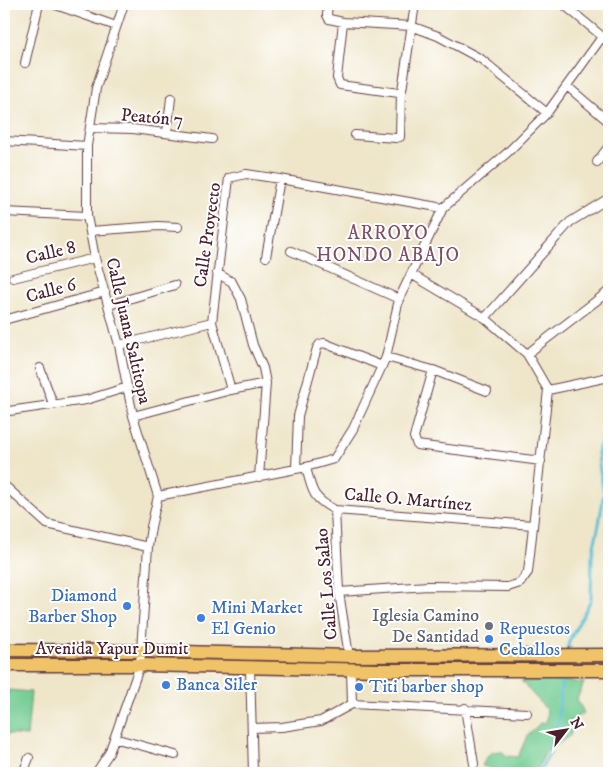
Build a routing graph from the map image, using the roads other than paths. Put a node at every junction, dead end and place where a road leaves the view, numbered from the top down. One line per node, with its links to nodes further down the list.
1 (39, 4): 11 (street)
2 (53, 4): 8 (street)
3 (124, 4): 8 (street, Calle Juana Saltitopa)
4 (328, 4): 7 (street)
5 (415, 4): 9 (street)
6 (563, 4): 10 (street)
7 (343, 22): 9 (street); 13 (street)
8 (116, 26): 17 (street, Calle Juana Saltitopa)
9 (411, 26): 13 (street); 15 (street)
10 (606, 40): 12 (street)
11 (25, 63)
12 (567, 86): 15 (street); 16 (street)
13 (401, 92): 19 (street)
14 (171, 98): 18 (street)
15 (547, 113): 27 (street)
16 (609, 122)
17 (90, 128): 18 (street, Peatón 7); 22 (street, Calle Juana Saltitopa)
18 (167, 133): 20 (street, Peatón 7)
19 (355, 135)
20 (212, 139)
21 (4, 141): 22 (street)
22 (87, 146): 29 (street, Calle Juana Saltitopa)
23 (609, 146): 24 (street)
24 (597, 162)
25 (280, 179): 27 (street, Calle Proyecto); 33 (street); 35 (street, Calle Proyecto)
26 (609, 198): 43 (street)
27 (443, 208): 36 (street)
28 (4, 212): 29 (street)
29 (87, 216): 31 (street, Calle Juana Saltitopa)
30 (178, 227): 31 (street)
31 (90, 231): 34 (street, Calle Juana Saltitopa)
32 (291, 251): 41 (street)
33 (266, 257)
34 (95, 258): 37 (street, Calle 8); 40 (street, Calle Juana Saltitopa)
35 (217, 273): 45 (street, Calle Proyecto); 53 (street)
36 (410, 274): 41 (street); 43 (street)
37 (13, 278)
38 (175, 285): 42 (street)
39 (609, 291): 47 (street)
40 (105, 292): 42 (street, Calle Juana Saltitopa); 44 (street, Calle 6)
41 (399, 299): 48 (street)
42 (109, 305): 46 (street, Calle Juana Saltitopa)
43 (485, 318): 47 (street)
44 (4, 320)
45 (212, 322): 46 (street); 55 (street, Calle Proyecto)
46 (120, 345): 54 (street, Calle Juana Saltitopa)
47 (527, 354): 56 (street)
48 (386, 357): 49 (street); 51 (street)
49 (382, 366): 62 (street); 63 (street)
50 (40, 368): 58 (street)
51 (433, 370): 57 (street); 61 (street)
52 (609, 377): 56 (street)
53 (266, 383): 55 (street); 64 (street)
54 (128, 388): 58 (street); 60 (street, Calle Juana Saltitopa)
55 (232, 390): 60 (street)
56 (548, 390): 61 (street)
57 (487, 391)
58 (53, 404): 59 (street)
59 (8, 410)
60 (133, 416): 66 (street, Calle Juana Saltitopa)
61 (541, 461): 68 (street)
62 (306, 467): 63 (street); 67 (street, Calle O. Martínez)
63 (296, 469): 64 (street)
64 (259, 477): 66 (street)
65 (4, 485): 69 (street)
66 (158, 496): 69 (street)
67 (335, 510): 68 (street, Calle O. Martínez); 70 (street, Calle Los Salao)
68 (533, 525): 70 (street)
69 (148, 547): 72 (street)
70 (339, 592): 74 (street, Calle Los Salao)
71 (4, 650): 72 (main road, Avenida Yapur Dumit)
72 (140, 651): 74 (main road, Avenida Yapur Dumit); 75 (street)
73 (609, 655): 74 (main road, Avenida Yapur Dumit)
74 (349, 656)
75 (140, 665): 76 (main road, Avenida Yapur Dumit); 77 (main road, Avenida Yapur Dumit); 84 (street)
76 (4, 666)
77 (250, 668): 78 (main road, Avenida Yapur Dumit); 83 (street)
78 (351, 670): 79 (main road, Avenida Yapur Dumit); 80 (street)
79 (609, 670)
80 (352, 704): 81 (street); 83 (street)
81 (465, 708): 82 (street); 87 (street)
82 (527, 712)
83 (252, 728): 90 (street)
84 (114, 738): 85 (street); 89 (street)
85 (175, 755)
86 (29, 758): 88 (street)
87 (474, 764)
88 (24, 773)
89 (96, 773)
90 (253, 773)

